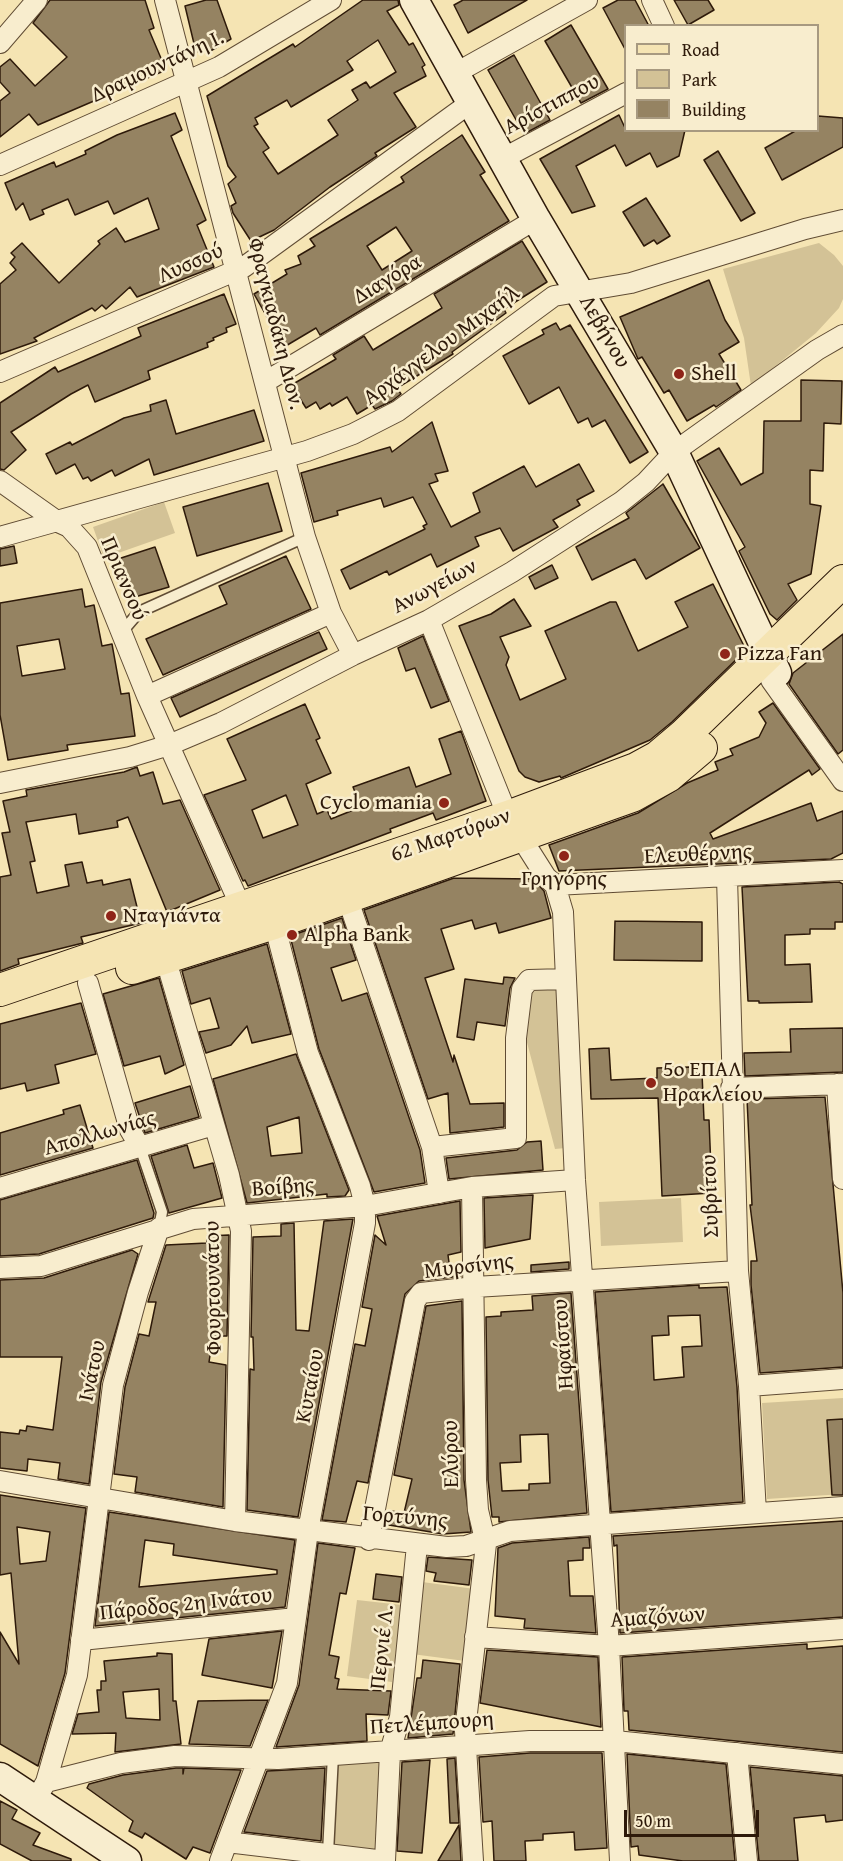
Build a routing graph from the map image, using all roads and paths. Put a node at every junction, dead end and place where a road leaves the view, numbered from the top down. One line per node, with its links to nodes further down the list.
1 (37, 0): 8 (street)
2 (165, 0): 10 (street, Φραγκιαδάκη Διον.)
3 (331, 0): 10 (street, Δραμουντάνη Ι.)
4 (414, 0): 9 (street, Λεβήνου)
5 (587, 0): 9 (street)
6 (652, 0): 7 (street)
7 (663, 24)
8 (0, 43)
9 (454, 74): 12 (street, Λεβήνου)
10 (187, 83): 14 (street, Δραμουντάνη Ι.); 17 (street, Φραγκιαδάκη Διον.)
11 (624, 94): 13 (street, Αρίστιππου)
12 (470, 103): 13 (street, Λεβήνου); 17 (street, Λυσσού)
13 (502, 159): 15 (street, Λεβήνου)
14 (0, 165)
15 (536, 219): 18 (street, Λεβήνου); 21 (street, Διαγόρα)
16 (843, 220): 18 (street, Αρχάγγελου Μιχαήλ)
17 (236, 271): 20 (street, Λυσσού); 21 (street, Φραγκιαδάκη Διον.)
18 (581, 293): 22 (street, Λεβήνου); 23 (street, Αρχάγγελου Μιχαήλ)
19 (843, 335): 22 (street, Ανωγείων)
20 (0, 372)
21 (265, 382): 23 (street, Φραγκιαδάκη Διον.)
22 (674, 452): 31 (street, Ανωγείων); 34 (street, Λεβήνου)
23 (284, 457): 25 (street, Αρχάγγελου Μιχαήλ); 27 (street, Φραγκιαδάκη Διον.)
24 (0, 481): 25 (street, Πριανσού)
25 (58, 522): 26 (street, Αρχάγγελου Μιχαήλ); 32 (street, Πριανσού)
26 (0, 537)
27 (305, 537): 30 (street, Φραγκιαδάκη Διον.); 32 (lane)
28 (843, 581): 34 (main road, 62 Μαρτύρων)
29 (843, 611): 34 (main road, 62 Μαρτύρων)
30 (331, 613): 33 (street, Φραγκιαδάκη Διον.); 35 (street)
31 (429, 620): 33 (street, Ανωγείων); 39 (street)
32 (121, 633): 35 (street, Πριανσού)
33 (353, 655): 36 (street, Ανωγείων)
34 (772, 669): 37 (street); 39 (main road, 62 Μαρτύρων)
35 (147, 696): 36 (street, Πριανσού)
36 (170, 746): 38 (street, Ανωγείων); 44 (street, Πριανσού)
37 (843, 780)
38 (0, 783)
39 (514, 827): 42 (street, Ηφαίστου); 43 (main road, 62 Μαρτύρων); 44 (main road, 62 Μαρτύρων)
40 (843, 870): 41 (street, Ελευθέρνης)
41 (727, 877): 42 (street, Ελευθέρνης); 52 (street, Συβρίτου)
42 (555, 885): 47 (street, Ηφαίστου)
43 (347, 897): 45 (main road, 62 Μαρτύρων); 55 (street)
44 (241, 908): 49 (main road, 62 Μαρτύρων)
45 (274, 922): 46 (main road, 62 Μαρτύρων); 61 (street, Κυταίου)
46 (165, 957): 48 (main road, 62 Μαρτύρων); 53 (street, Φουρτουνάτου)
47 (566, 979): 55 (street); 57 (street, Ηφαίστου)
48 (88, 983): 50 (main road, 62 Μαρτύρων); 54 (street, Ινάτου)
49 (0, 990)
50 (0, 1011)
51 (840, 1084): 52 (street); 56 (street)
52 (731, 1088): 65 (street, Συβρίτου)
53 (214, 1125): 54 (street, Απολλωνίας); 62 (street, Φουρτουνάτου)
54 (140, 1147): 58 (street, Απολλωνίας); 63 (lane, Ινάτου)
55 (432, 1147): 60 (street)
56 (843, 1179)
57 (575, 1180): 59 (street, Βοίβης); 66 (street, Ηφαίστου)
58 (0, 1188)
59 (472, 1188): 60 (street, Βοίβης); 67 (street, Ελύρου)
60 (439, 1193): 61 (street, Βοίβης)
61 (365, 1206): 62 (street, Βοίβης); 76 (street, Κυταίου)
62 (238, 1215): 63 (street, Βοίβης); 74 (street, Φουρτουνάτου)
63 (159, 1228): 64 (street, Βοίβης); 71 (street, Ινάτου)
64 (0, 1268)
65 (738, 1271): 66 (street, Μυρσίνης); 69 (street, Συβρίτου)
66 (584, 1281): 67 (street, Μυρσίνης); 75 (street, Ηφαίστου)
67 (475, 1287): 77 (street, Ελύρου); 78 (street, Μυρσίνης)
68 (843, 1379): 69 (street)
69 (749, 1386): 73 (street, Συβρίτου)
70 (0, 1481): 71 (street, Γορτύνης)
71 (97, 1496): 74 (street, Γορτύνης); 83 (street, Ινάτου)
72 (843, 1507): 73 (street, Γορτύνης)
73 (756, 1513): 75 (street, Γορτύνης)
74 (235, 1521): 76 (street, Γορτύνης)
75 (601, 1524): 77 (street, Γορτύνης); 84 (street, Ηφαίστου)
76 (308, 1531): 78 (street, Γορτύνης); 80 (street, Κυταίου)
77 (485, 1539): 79 (street, Γορτύνης); 82 (street, Ελύρου)
78 (369, 1540): 79 (street, Γορτύνης)
79 (417, 1545): 87 (street, Περνιέ Λ.)
80 (297, 1618): 83 (street, Πάροδος 2η Ινάτου); 90 (street, Κυταίου)
81 (843, 1629): 84 (street, Αμαζόνων)
82 (475, 1637): 84 (street, Αμαζόνων); 86 (street, Ελύρου)
83 (81, 1640): 93 (street, Ινάτου)
84 (609, 1646): 85 (street, Ηφαίστου)
85 (615, 1741): 86 (street, Πετλέμπουρη); 88 (street, Πετλέμπουρη); 100 (street, Ηφαίστου)
86 (465, 1746): 87 (street, Πετλέμπουρη); 99 (street, Ελύρου)
87 (390, 1752): 89 (street, Πετλέμπουρη); 98 (street, Περνιέ Λ.)
88 (737, 1753): 91 (street, Πετλέμπουρη); 101 (street)
89 (333, 1755): 90 (street, Πετλέμπουρη); 95 (lane)
90 (258, 1759): 93 (street, Πετλέμπουρη); 94 (street, Κυταίου)
91 (843, 1764)
92 (0, 1777): 93 (street)
93 (41, 1791): 96 (street)
94 (227, 1842): 95 (street); 97 (street, Κυταίου)
95 (328, 1853): 98 (street)
96 (127, 1861)
97 (220, 1861)
98 (385, 1861)
99 (473, 1861)
100 (620, 1861)
101 (747, 1861)

